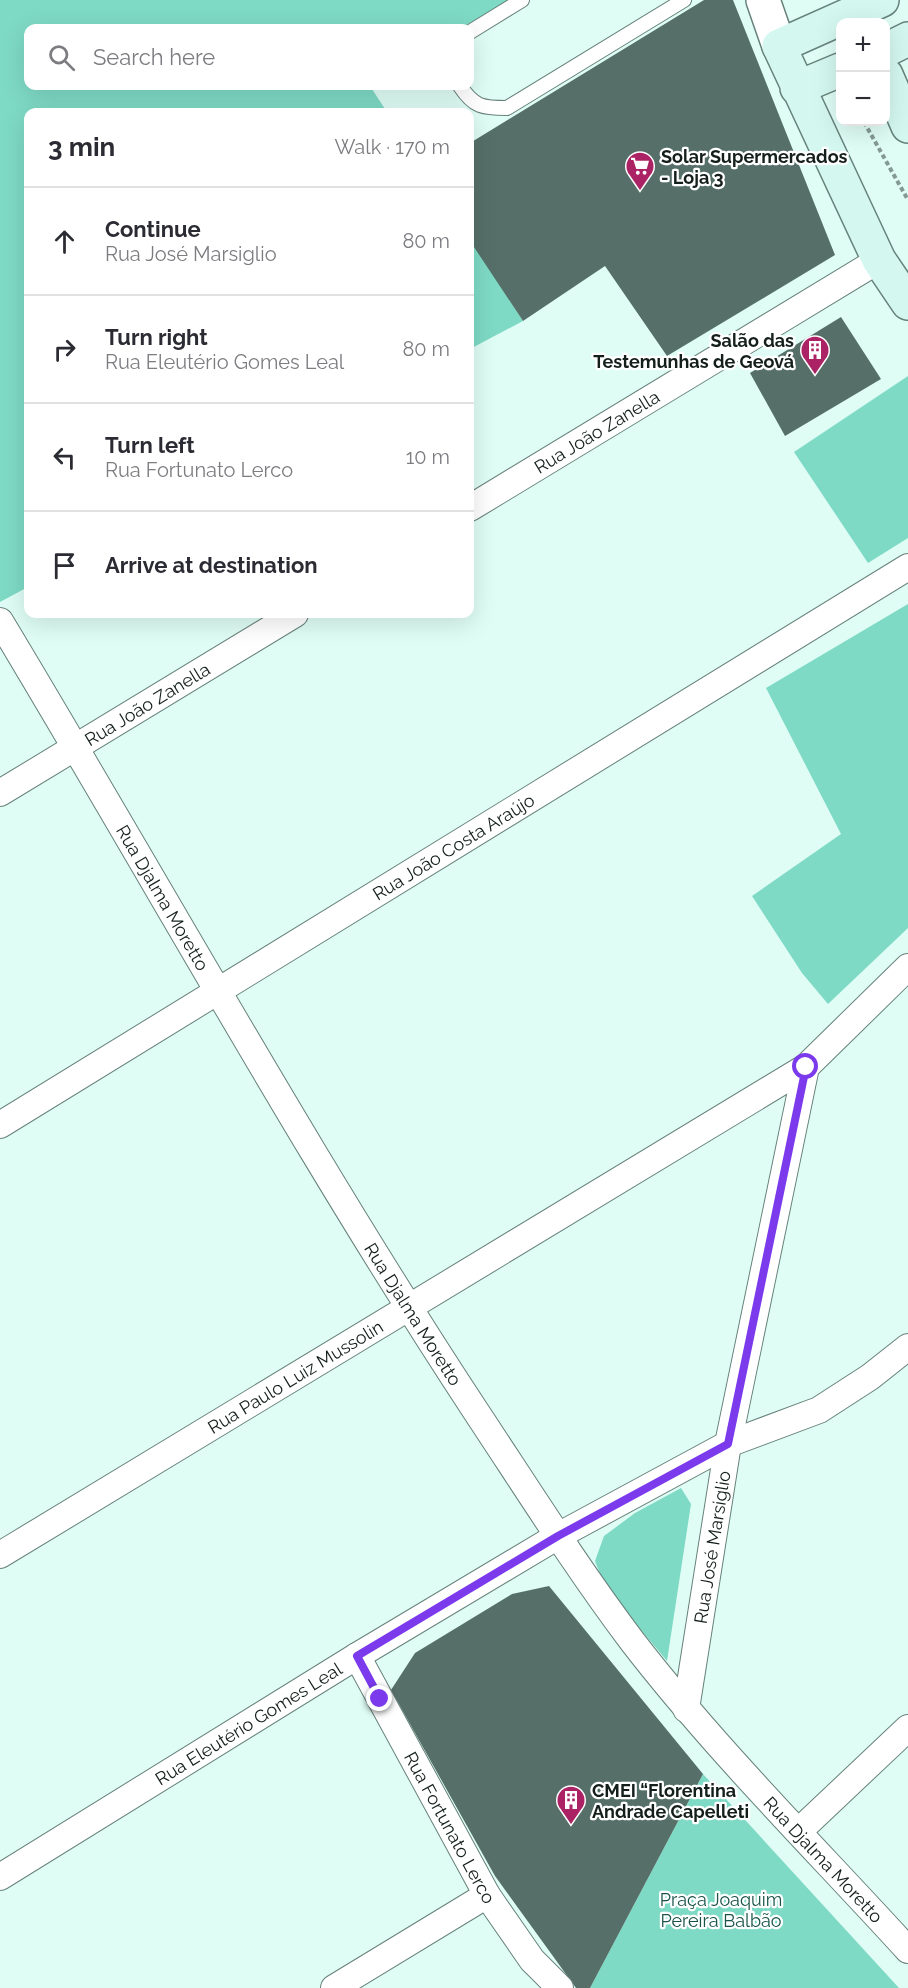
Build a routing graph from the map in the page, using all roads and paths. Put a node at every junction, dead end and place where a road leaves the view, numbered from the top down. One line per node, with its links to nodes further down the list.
1 (522, 0): 5 (lane)
2 (684, 0): 12 (lane)
3 (763, 0): 7 (street)
4 (866, 8): 7 (main road)
5 (474, 30)
6 (908, 39): 8 (main road)
7 (779, 46): 11 (main road)
8 (890, 48)
9 (836, 72): 11 (main road)
10 (890, 86): 14 (main road)
11 (797, 88): 16 (main road)
12 (463, 90)
13 (866, 126): 15 (path)
14 (908, 126)
15 (908, 200)
16 (879, 260): 17 (main road); 18 (street, Rua João Zanella)
17 (908, 303)
18 (474, 506)
19 (908, 567): 25 (street, Rua João Costa Araújo)
20 (288, 618): 22 (street, Rua João Zanella)
21 (0, 621): 22 (street, Rua Djalma Moretto)
22 (76, 746): 23 (street, Rua João Zanella); 25 (street, Rua Djalma Moretto)
23 (0, 793)
24 (908, 967): 26 (street)
25 (217, 994): 27 (street, Rua João Costa Araújo); 28 (street, Rua Djalma Moretto)
26 (806, 1067): 28 (street, Rua Paulo Luiz Mussolin); 30 (street, Rua José Marsiglio)
27 (0, 1125)
28 (408, 1308): 31 (street, Rua Djalma Moretto); 32 (street, Rua Paulo Luiz Mussolin)
29 (908, 1347): 30 (street, Rua Eleutério Gomes Leal)
30 (728, 1444): 31 (street, Rua Eleutério Gomes Leal); 34 (street, Rua José Marsiglio)
31 (558, 1536): 33 (street, Rua Eleutério Gomes Leal); 34 (street, Rua Djalma Moretto)
32 (0, 1555)
33 (357, 1656): 37 (street, Rua Eleutério Gomes Leal); 38 (street, Rua Fortunato Lerco)
34 (686, 1709): 36 (street, Rua Djalma Moretto)
35 (908, 1728): 36 (street)
36 (799, 1831): 39 (street, Rua Djalma Moretto)
37 (0, 1877)
38 (487, 1895): 40 (street); 41 (street, Rua Fortunato Lerco)
39 (908, 1950)
40 (334, 1988)
41 (560, 1988)

